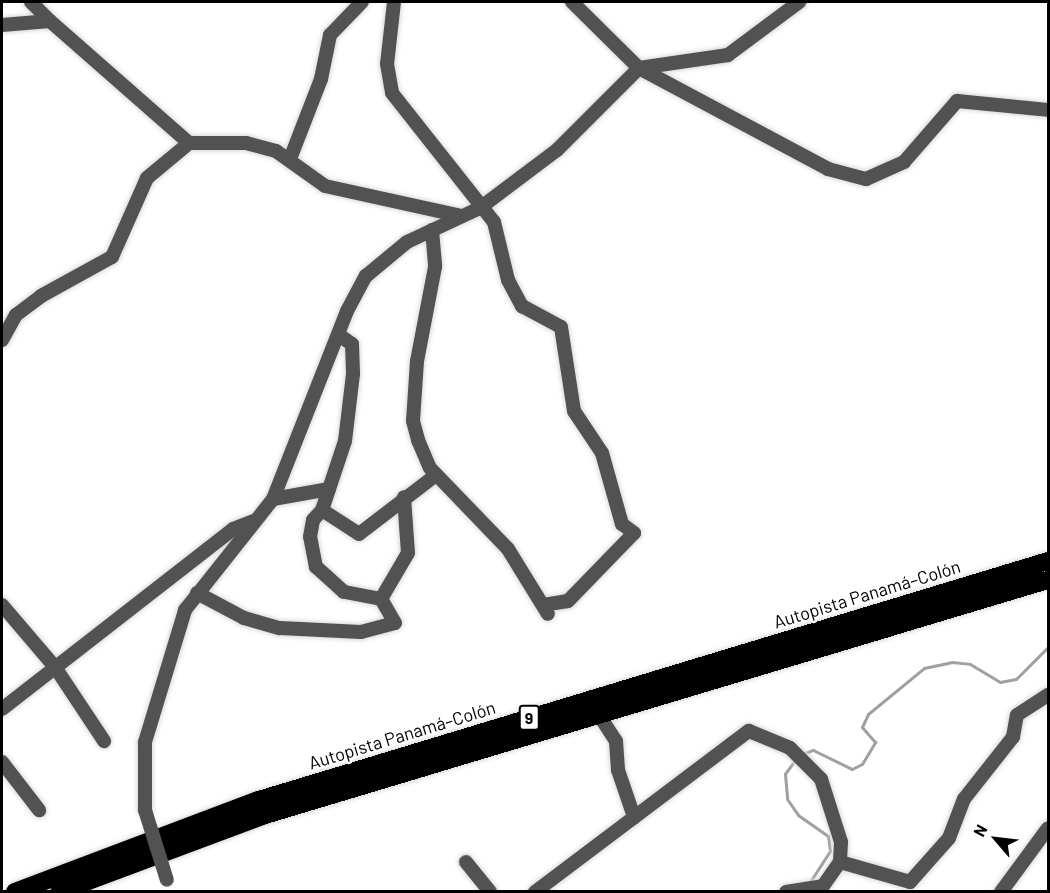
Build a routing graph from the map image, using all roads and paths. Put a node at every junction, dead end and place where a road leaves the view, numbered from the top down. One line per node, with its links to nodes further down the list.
1 (31, 2): 6 (street)
2 (362, 2): 11 (street)
3 (394, 2): 12 (street)
4 (572, 2): 8 (street)
5 (799, 2): 8 (street)
6 (50, 21): 7 (street); 10 (street)
7 (2, 25)
8 (639, 68): 9 (street); 12 (street)
9 (1048, 110)
10 (189, 143): 11 (street); 16 (street)
11 (290, 159): 13 (street)
12 (480, 208): 13 (street); 17 (street)
13 (461, 216): 14 (street)
14 (432, 230): 15 (street); 17 (street)
15 (339, 335): 18 (street); 20 (street)
16 (2, 340)
17 (436, 475): 19 (street)
18 (329, 489): 20 (street); 21 (street)
19 (404, 497): 21 (street); 26 (street)
20 (273, 499): 22 (street)
21 (322, 510): 26 (street)
22 (259, 520): 25 (street); 28 (street)
23 (1048, 561): 41 (highway, Autopista Panamá–Colón / 9)
24 (1047, 585): 31 (highway, Autopista Panamá–Colón / 9)
25 (197, 593): 26 (street); 39 (street, bridge)
26 (381, 599)
27 (2, 605): 28 (street)
28 (55, 667): 30 (street); 32 (street)
29 (1048, 695): 38 (street)
30 (2, 709)
31 (599, 715): 35 (street); 42 (highway, Autopista Panamá–Colón / 9)
32 (104, 741)
33 (2, 762): 34 (street)
34 (39, 810)
35 (634, 817): 38 (street); 44 (street)
36 (1048, 828): 45 (street)
37 (466, 862): 43 (street)
38 (840, 862): 40 (street)
39 (169, 886)
40 (788, 890)
41 (15, 891)
42 (59, 891)
43 (490, 891)
44 (535, 891)
45 (1001, 891)

